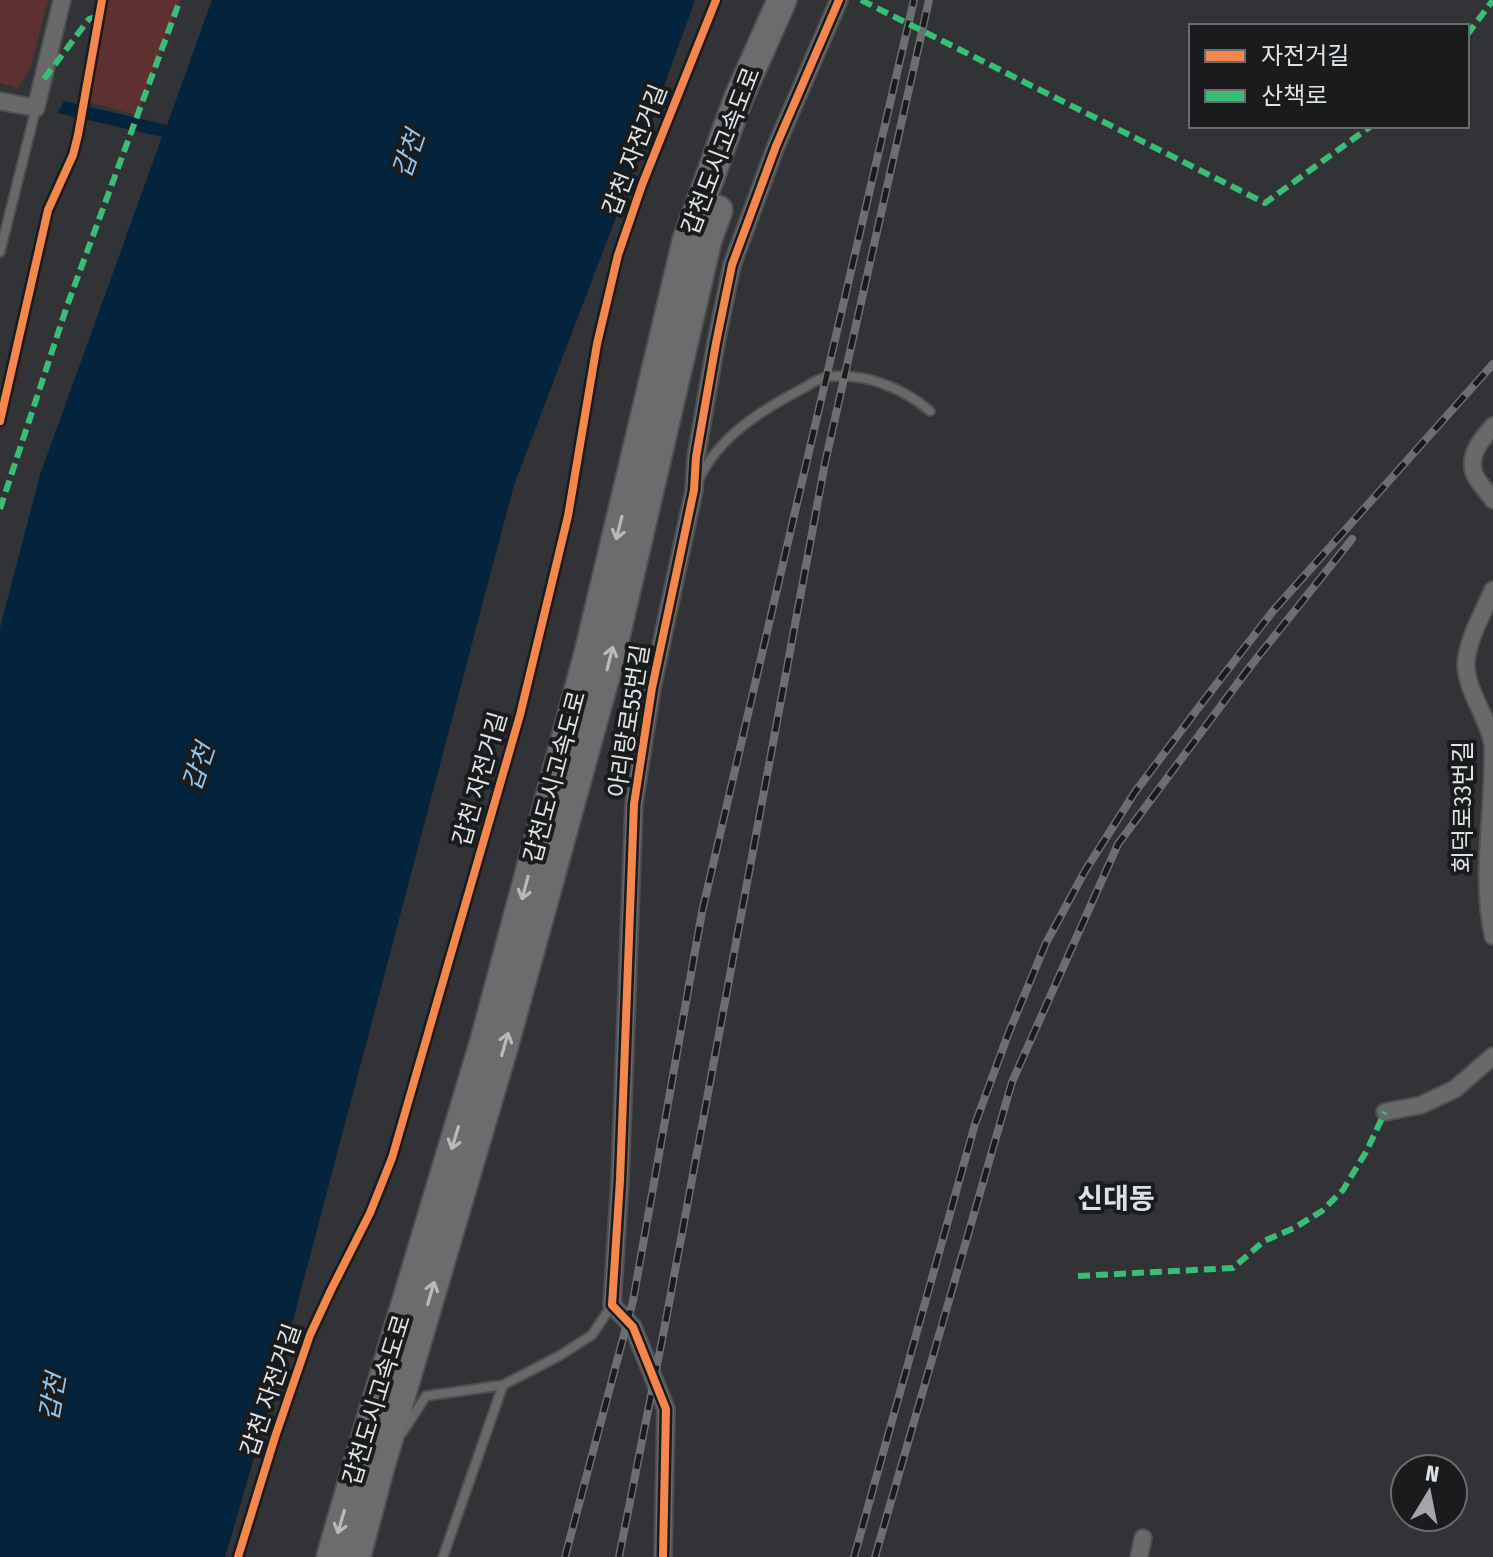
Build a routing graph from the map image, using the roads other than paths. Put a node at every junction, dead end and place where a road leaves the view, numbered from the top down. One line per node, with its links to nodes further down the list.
1 (62, 0): 6 (street)
2 (782, 0): 20 (highway, 갑천도시고속도로, one-way to 20)
3 (803, 0): 18 (highway, 갑천도시고속도로, one-way to 3)
4 (839, 0): 10 (street, 아리랑로55번길)
5 (0, 101): 6 (street)
6 (36, 108): 7 (lane)
7 (0, 252)
8 (930, 411): 10 (lane)
9 (1493, 426): 11 (street)
10 (694, 490): 16 (street, 아리랑로55번길)
11 (1493, 500)
12 (1493, 590): 13 (street, 회덕로33번길)
13 (1493, 936)
14 (1493, 1056): 15 (street)
15 (1385, 1112)
16 (612, 1305): 17 (lane); 23 (street)
17 (503, 1385): 18 (lane); 22 (lane)
18 (380, 1467): 21 (highway, 갑천도시고속도로)
19 (1143, 1538): 24 (street)
20 (331, 1557)
21 (356, 1557)
22 (443, 1557)
23 (663, 1557)
24 (1139, 1557)

